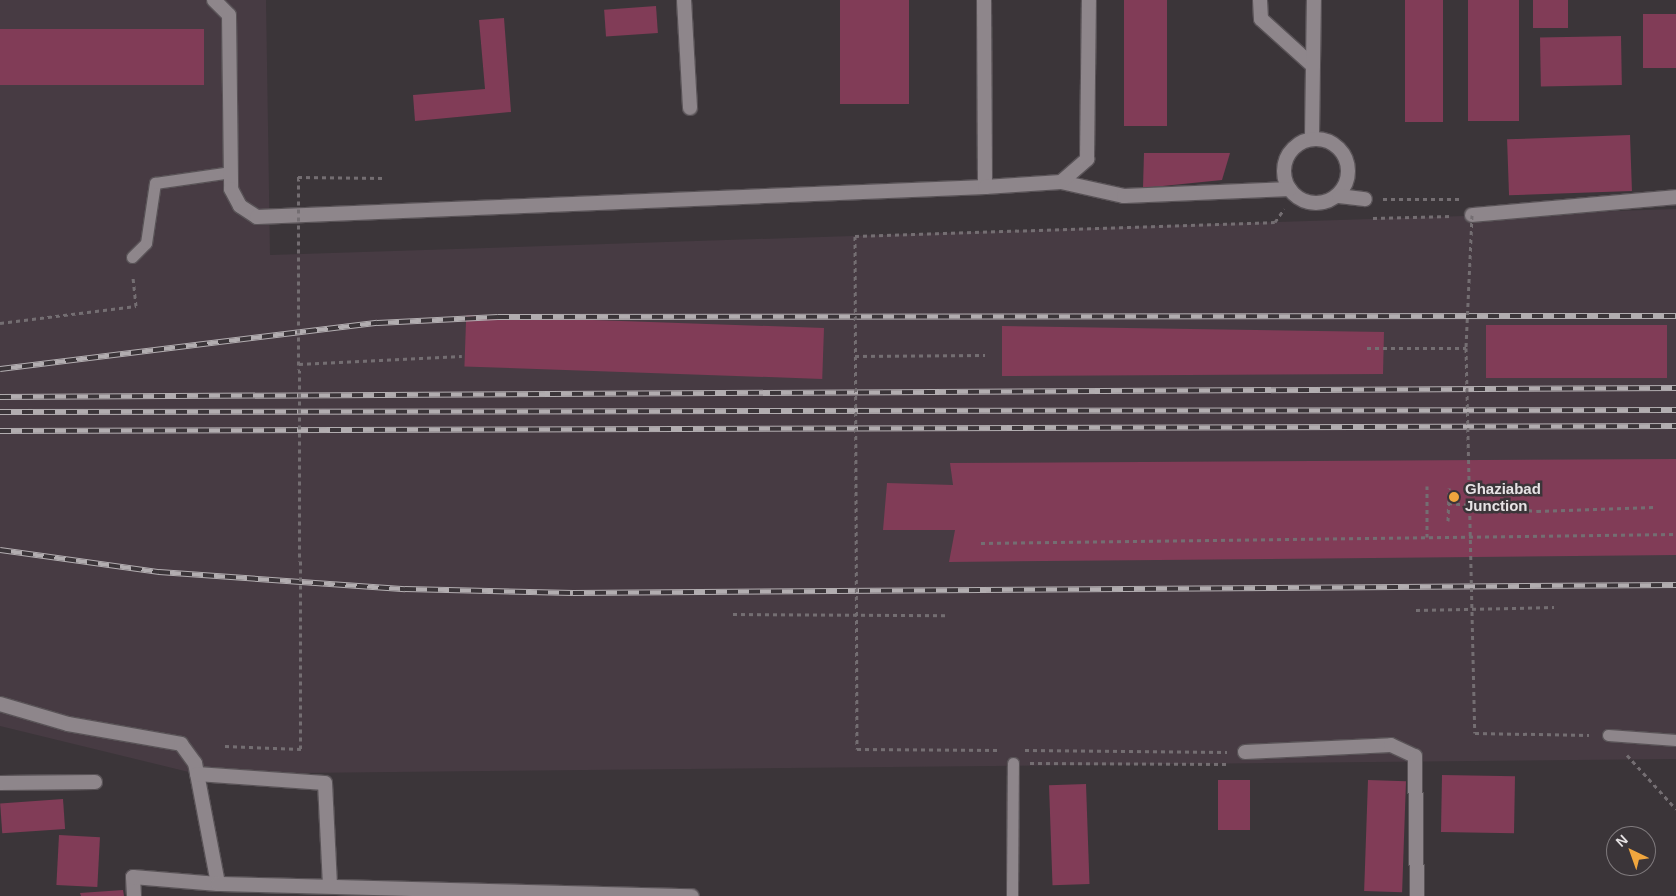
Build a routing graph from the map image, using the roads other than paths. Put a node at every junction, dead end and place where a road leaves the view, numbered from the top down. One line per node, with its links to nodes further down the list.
1 (214, 0): 10 (street)
2 (684, 0): 8 (street)
3 (984, 0): 12 (street)
4 (1089, 0): 11 (street)
5 (1260, 0): 7 (street)
6 (1314, 0): 7 (street)
7 (1313, 66): 9 (street)
8 (690, 108)
9 (1312, 137): 13 (street); 14 (street)
10 (231, 172): 12 (street); 18 (lane)
11 (1061, 182): 12 (street); 13 (street)
12 (985, 187)
13 (1292, 193): 14 (street)
14 (1339, 196): 16 (street)
15 (1676, 197): 17 (street)
16 (1365, 199)
17 (1472, 216)
18 (132, 256)
19 (0, 704): 24 (street)
20 (1608, 735): 21 (lane)
21 (1676, 740)
22 (1245, 752): 32 (street)
23 (1013, 763): 31 (lane)
24 (197, 774): 27 (street); 28 (street)
25 (95, 782): 26 (street)
26 (0, 783)
27 (218, 884): 28 (street); 29 (street)
28 (330, 886): 30 (street)
29 (134, 896)
30 (692, 896)
31 (1012, 896)
32 (1417, 896)

